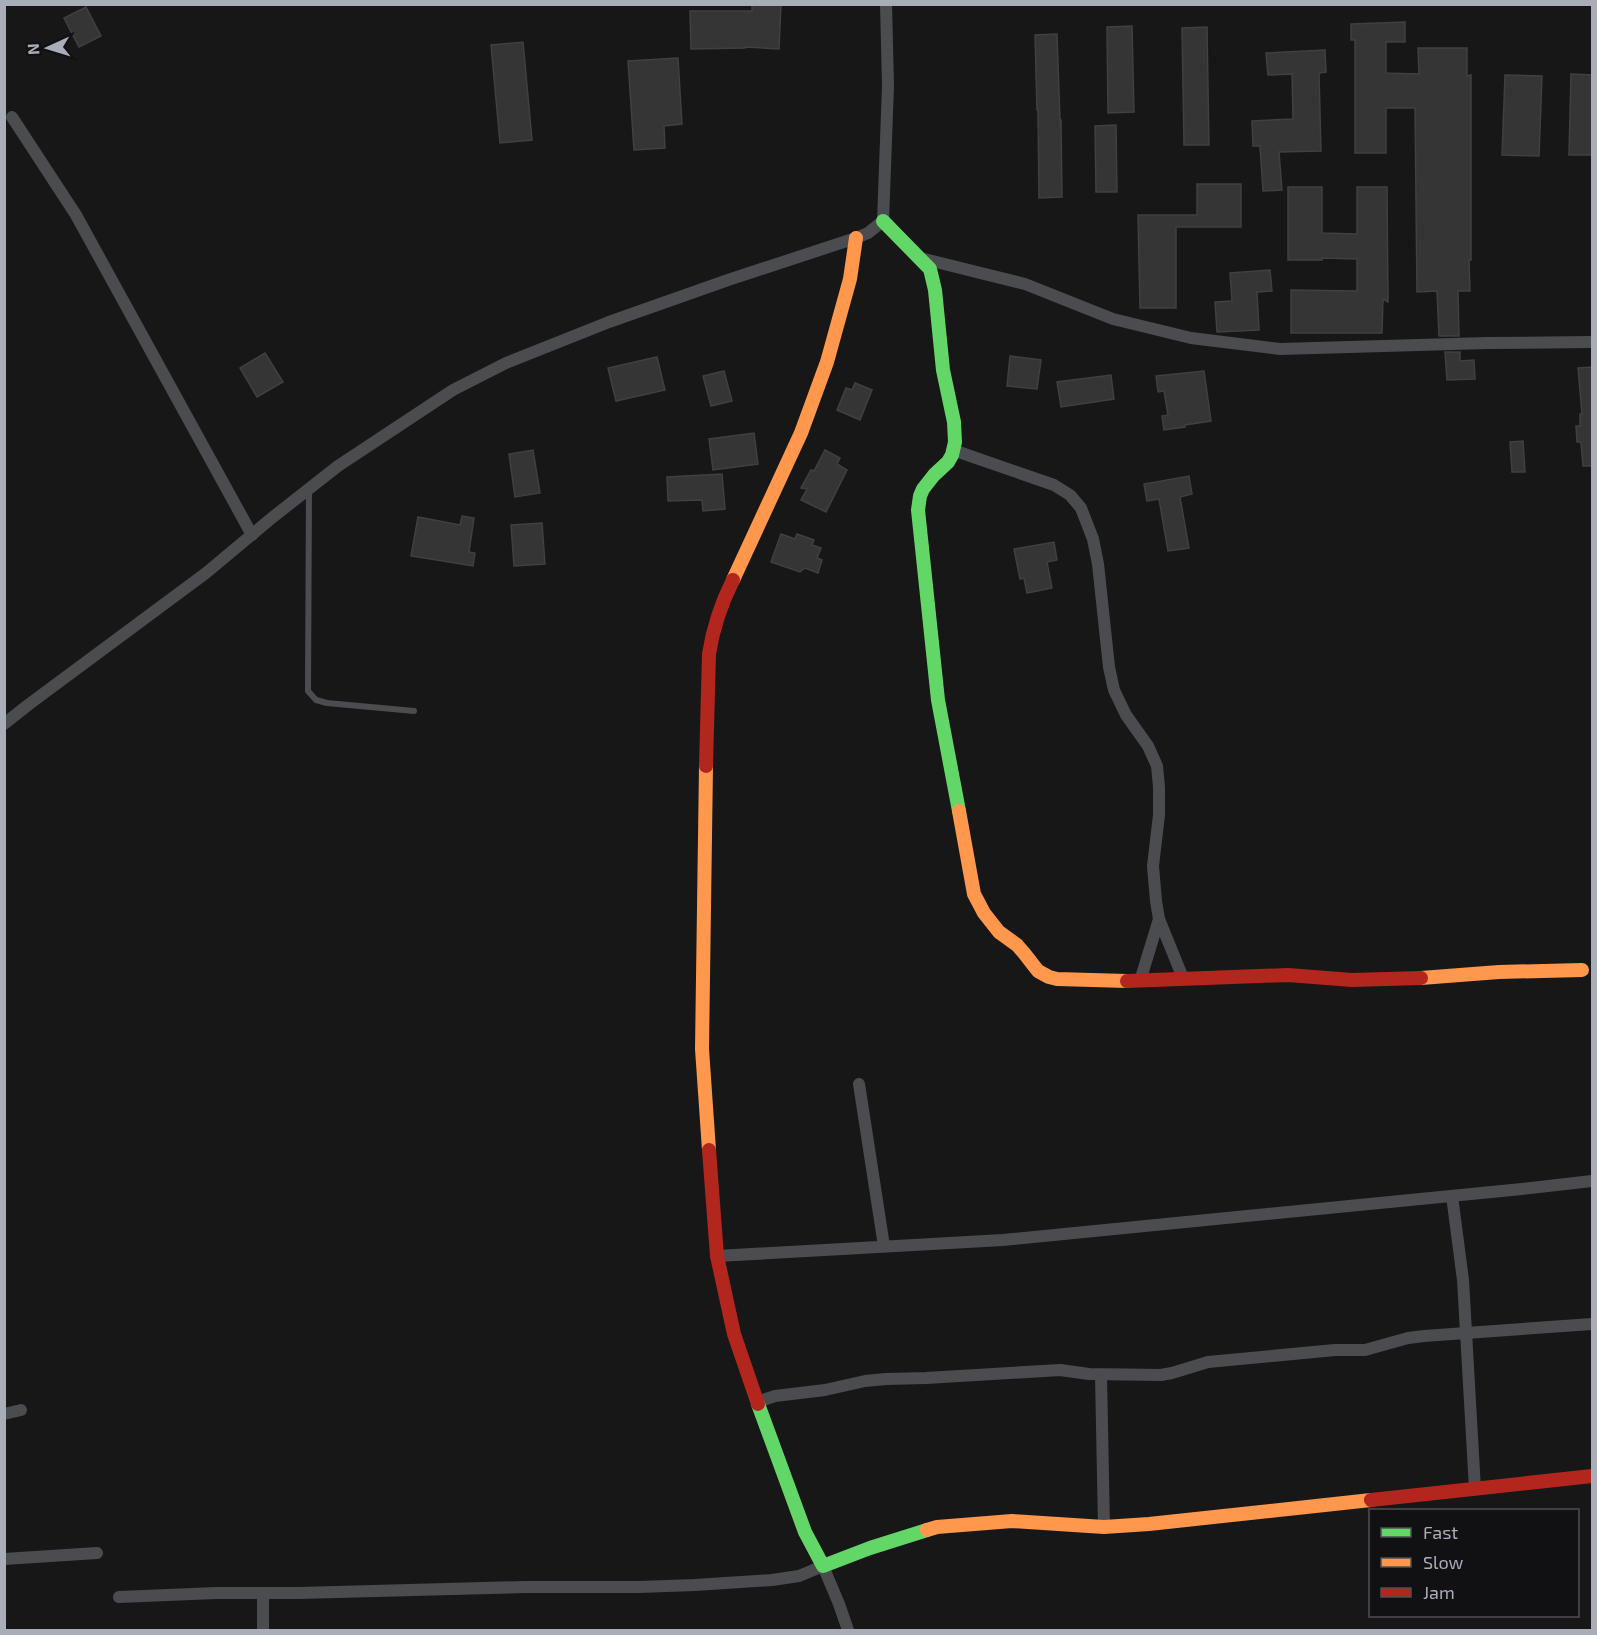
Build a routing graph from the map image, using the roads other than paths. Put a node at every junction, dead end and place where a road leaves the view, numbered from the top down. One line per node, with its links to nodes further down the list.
1 (886, 4): 3 (street)
2 (12, 117): 9 (street)
3 (883, 221): 4 (street); 5 (street)
4 (856, 238): 8 (street); 20 (street)
5 (919, 258): 6 (street); 7 (street)
6 (1593, 342)
7 (953, 450): 12 (street); 15 (street)
8 (309, 489): 9 (street); 10 (lane)
9 (252, 535): 11 (street)
10 (414, 711)
11 (4, 724)
12 (1159, 919): 14 (street); 15 (street)
13 (1582, 970): 14 (street)
14 (1183, 978): 15 (street)
15 (1140, 981)
16 (859, 1084): 19 (street)
17 (1593, 1180): 18 (street)
18 (1452, 1196): 19 (street); 22 (street)
19 (884, 1246): 20 (street)
20 (717, 1256): 24 (street)
21 (1593, 1324): 22 (street)
22 (1466, 1333): 23 (street); 28 (street)
23 (1101, 1375): 24 (street); 29 (street)
24 (757, 1402): 32 (street)
25 (21, 1410): 26 (street)
26 (4, 1414)
27 (1593, 1476): 28 (street)
28 (1475, 1489): 29 (street)
29 (1104, 1527): 32 (street)
30 (97, 1553): 31 (street)
31 (4, 1559)
32 (823, 1566): 33 (street); 36 (street)
33 (263, 1593): 34 (street); 35 (street)
34 (119, 1597)
35 (263, 1630)
36 (848, 1630)

